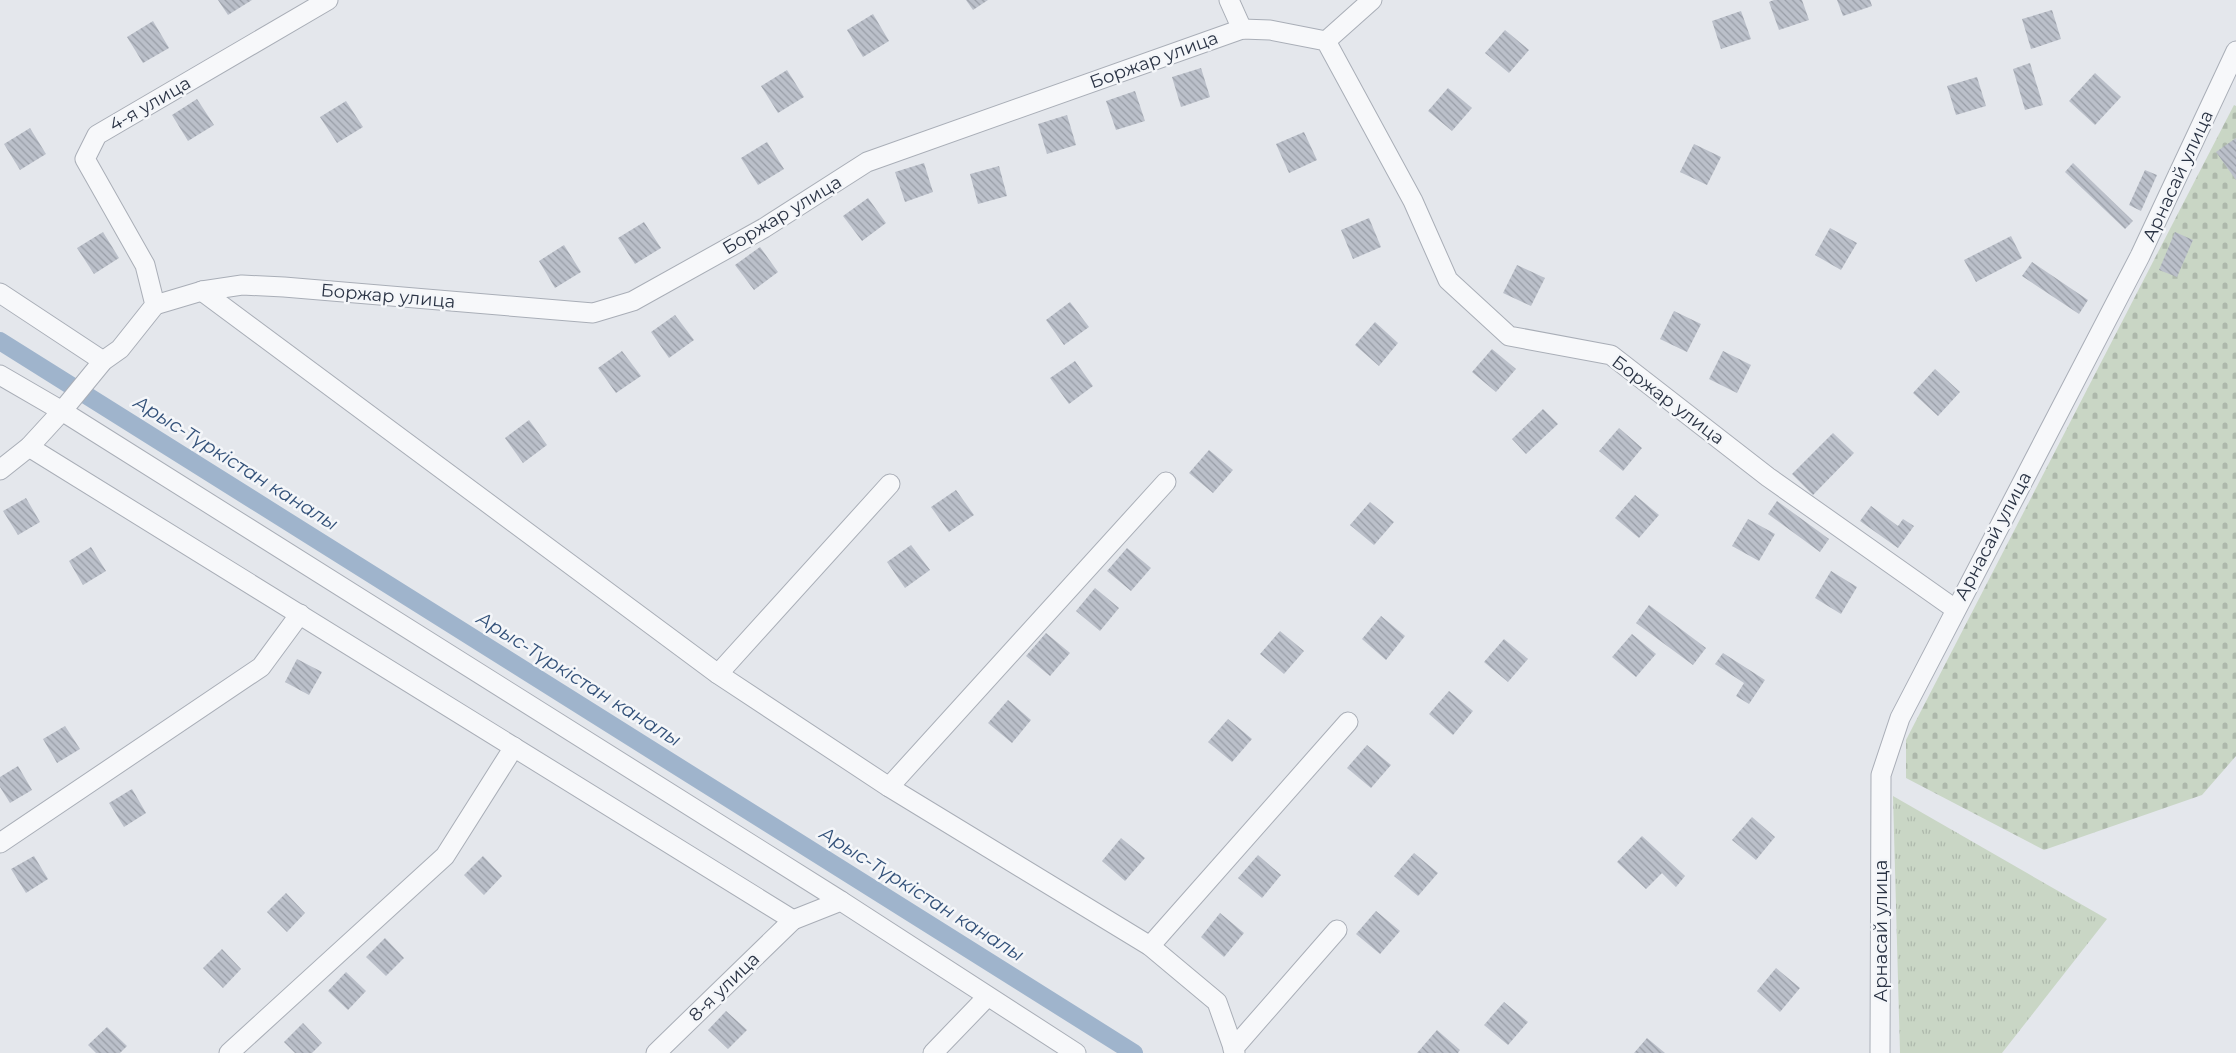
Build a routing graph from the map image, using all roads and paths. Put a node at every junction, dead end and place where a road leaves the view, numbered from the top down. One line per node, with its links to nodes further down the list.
1 (328, 0): 9 (street, 4-я улица)
2 (1229, 0): 4 (street)
3 (1372, 0): 5 (street)
4 (1242, 29): 5 (street, Боржар улица); 7 (street, Боржар улица)
5 (1326, 41): 17 (street, Боржар улица)
6 (2236, 51): 17 (street, Арнасай улица)
7 (202, 291): 9 (street, Боржар улица); 19 (street)
8 (0, 293): 10 (street)
9 (155, 305): 10 (street)
10 (103, 361): 12 (street)
11 (0, 376): 12 (street)
12 (66, 405): 13 (street); 24 (street)
13 (29, 447): 14 (street); 18 (street)
14 (0, 470)
15 (1166, 482): 22 (street)
16 (890, 484): 19 (street)
17 (1955, 610): 34 (street, Арнасай улица)
18 (300, 614): 21 (street); 23 (street)
19 (718, 674): 22 (street)
20 (1348, 722): 27 (street)
21 (514, 748): 25 (street); 31 (street)
22 (890, 787): 27 (street)
23 (0, 843)
24 (841, 901): 25 (street); 28 (street)
25 (792, 920): 32 (street, 8-я улица)
26 (1337, 930): 30 (street)
27 (1150, 946): 30 (street)
28 (987, 997): 29 (street); 33 (street)
29 (1070, 1051)
30 (1234, 1051)
31 (229, 1053)
32 (656, 1053)
33 (933, 1053)
34 (1880, 1053)

